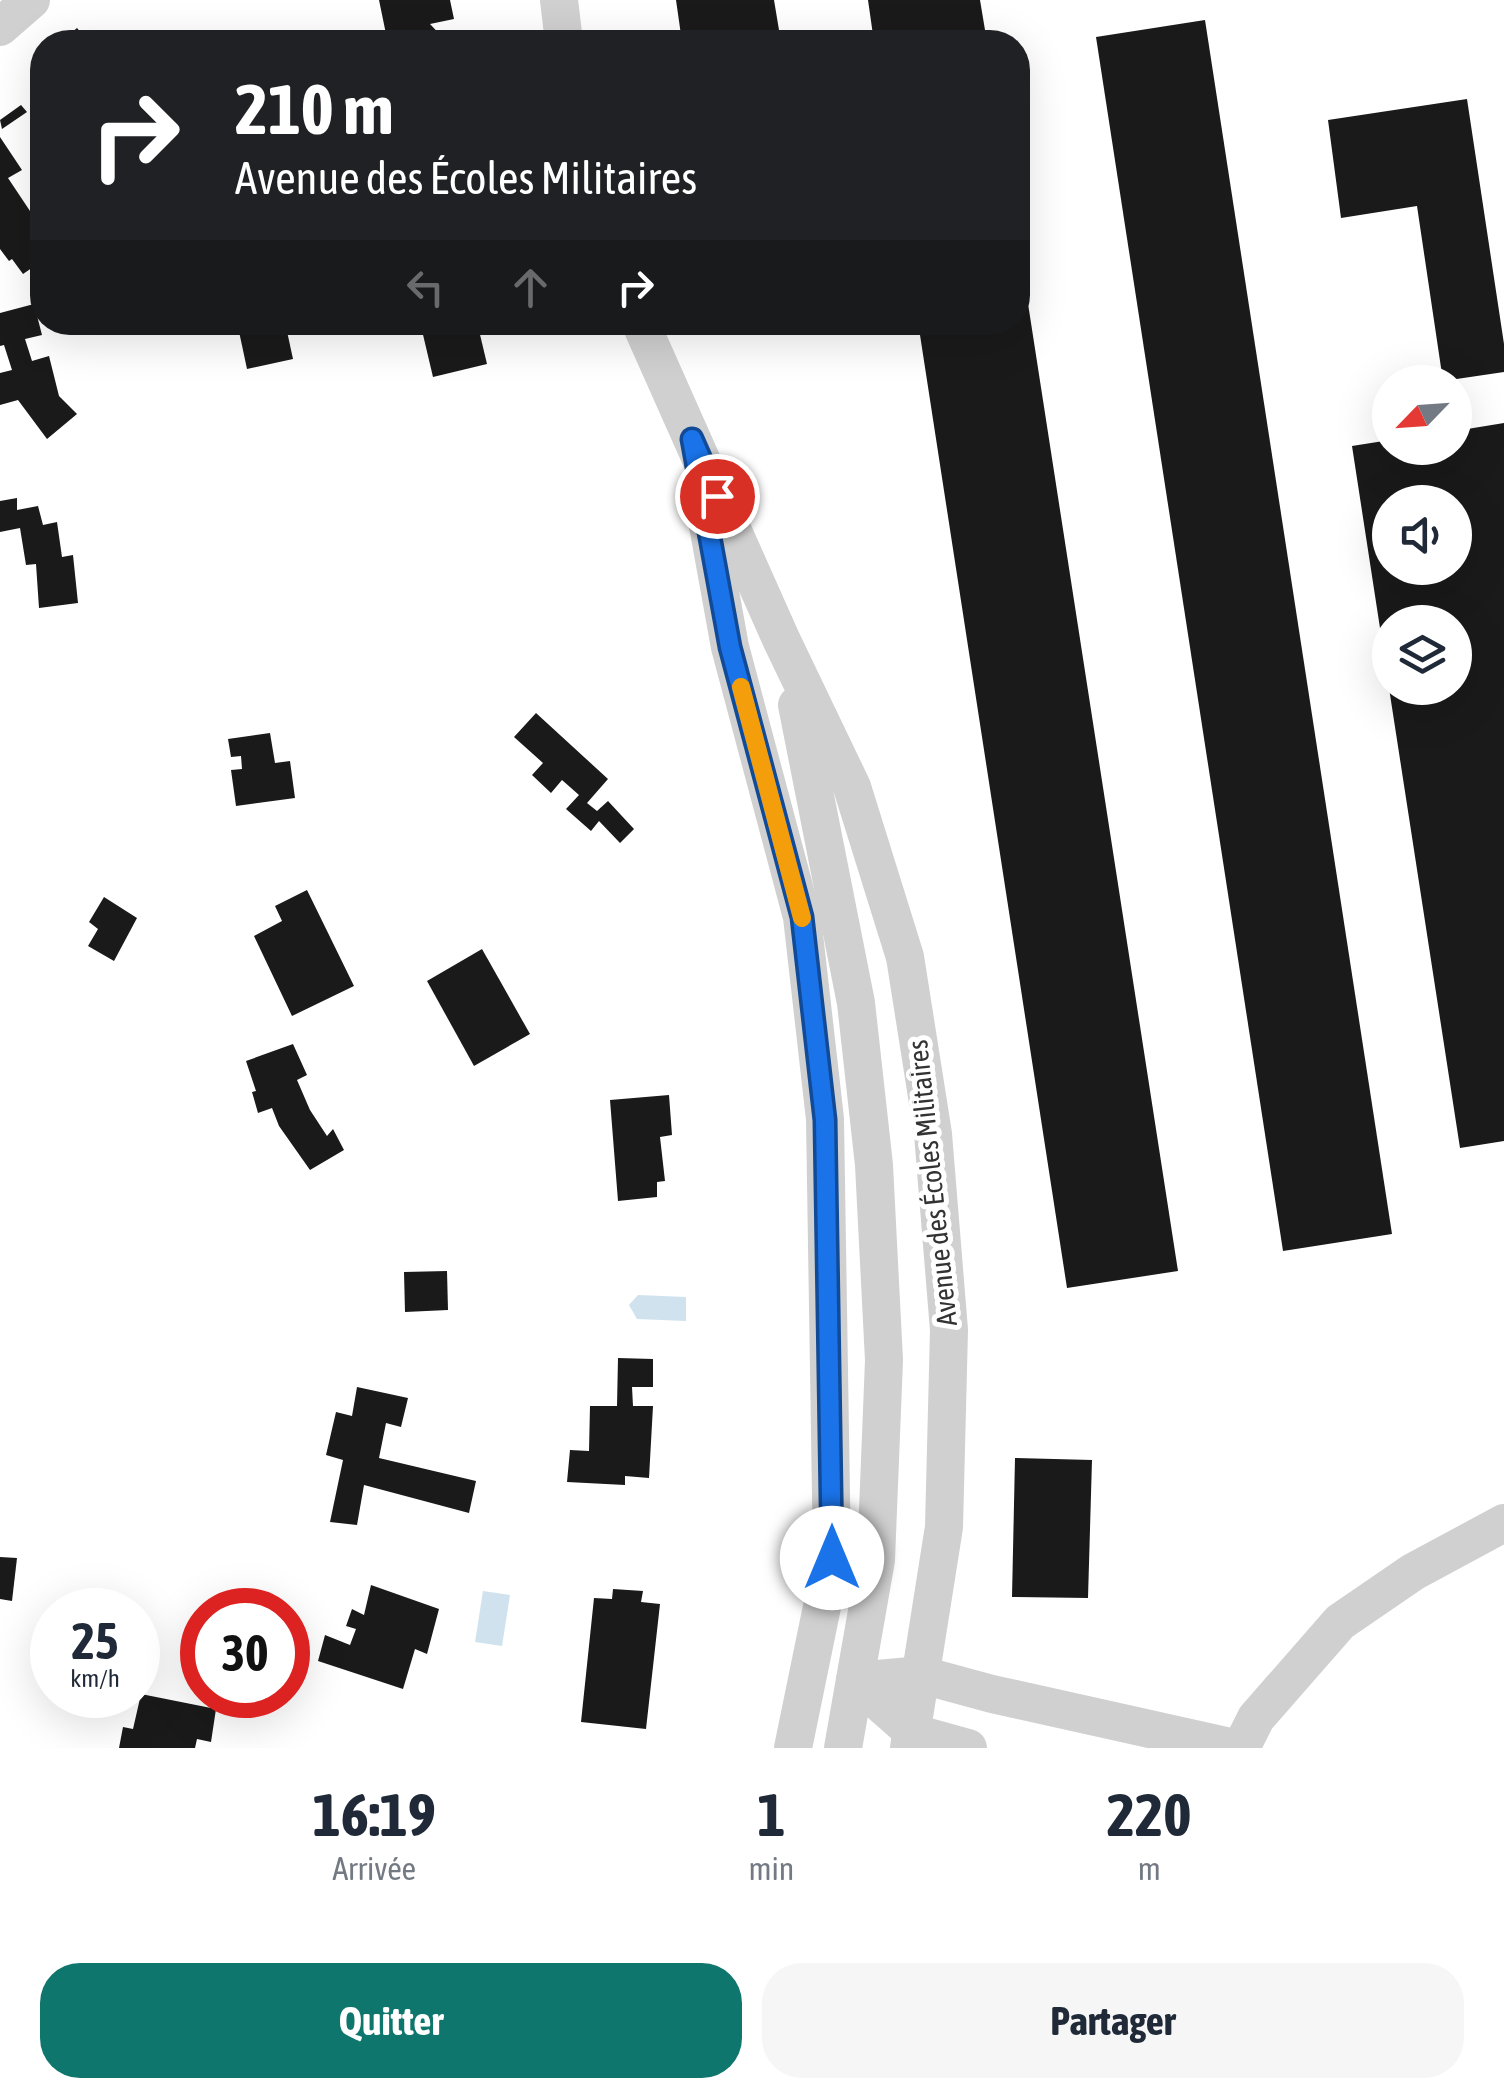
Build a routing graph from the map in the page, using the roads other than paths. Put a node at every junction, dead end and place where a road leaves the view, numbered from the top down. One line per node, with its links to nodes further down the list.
1 (31, 0): 3 (street)
2 (558, 0): 4 (street)
3 (0, 27)
4 (562, 30)
5 (646, 335): 6 (street, Avenue des Écoles Militaires)
6 (692, 439): 7 (street, Avenue des Écoles Militaires); 12 (street)
7 (782, 640): 9 (street, Avenue des Écoles Militaires); 10 (street, Avenue des Écoles Militaires)
8 (1504, 1522): 15 (street)
9 (922, 1675): 10 (street); 11 (street, Avenue des Écoles Militaires); 15 (street)
10 (855, 1681): 11 (street); 13 (street, Avenue des Écoles Militaires)
11 (912, 1741): 14 (street)
12 (794, 1748)
13 (844, 1748)
14 (968, 1748)
15 (1238, 1748)

